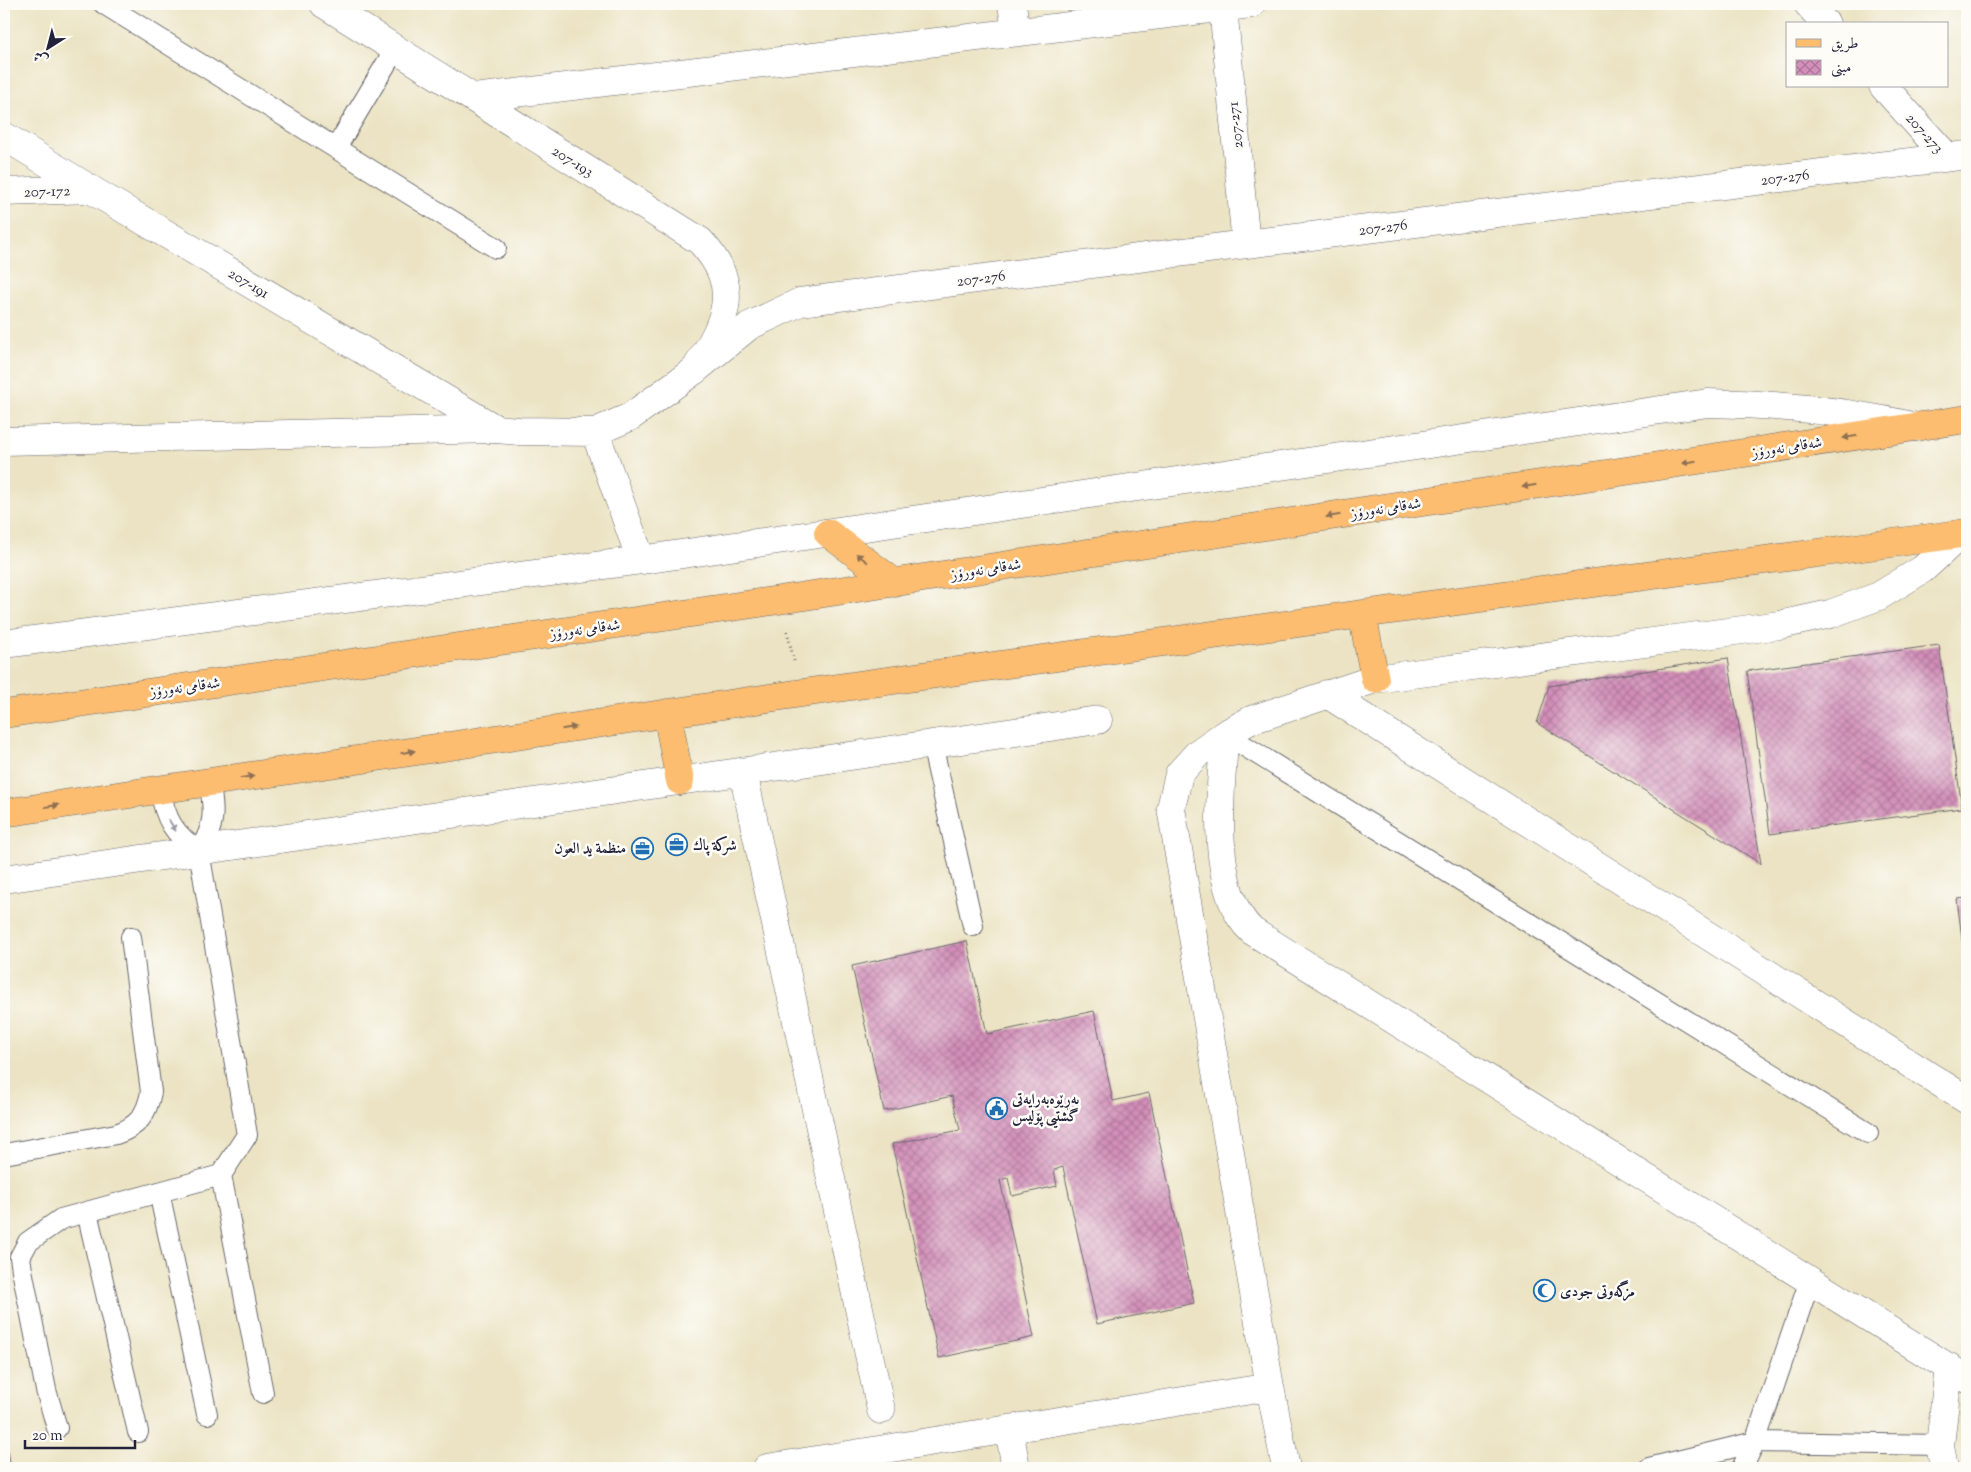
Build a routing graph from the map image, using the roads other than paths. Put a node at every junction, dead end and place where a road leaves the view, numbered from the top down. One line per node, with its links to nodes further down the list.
1 (104, 4): 13 (lane)
2 (324, 4): 9 (street, 207-193)
3 (1012, 4): 8 (street)
4 (1251, 4): 6 (street)
5 (1808, 4): 7 (street)
6 (1223, 7): 8 (street); 17 (street, 207-271)
7 (1824, 22)
8 (1016, 32): 11 (street)
9 (395, 49): 11 (street, 207-193); 13 (lane)
10 (1885, 88): 14 (street, 207-273)
11 (474, 98): 19 (street, 207-193)
12 (4, 136): 15 (street, 207-191)
13 (336, 148): 18 (lane)
14 (1957, 156): 17 (street, 207-276)
15 (90, 189): 16 (street, 207-172); 22 (street, 207-191)
16 (4, 192)
17 (1246, 244): 19 (street, 207-276)
18 (496, 248)
19 (695, 370): 23 (street, 207-276)
20 (1967, 418): 21 (main road, شەقامی نەورۆز)
21 (1919, 427): 25 (street); 28 (main road, شەقامی نەورۆز, one-way to 28)
22 (496, 428): 23 (street); 24 (street)
23 (596, 432): 27 (street)
24 (4, 441)
25 (828, 532): 27 (street); 28 (main road, one-way to 25)
26 (1964, 534): 29 (main road); 31 (street)
27 (641, 560): 30 (street)
28 (894, 583): 34 (main road, شەقامی نەورۆز)
29 (1362, 614): 31 (main road); 33 (main road)
30 (4, 644)
31 (1375, 679): 32 (street)
32 (1327, 694): 36 (street); 47 (street)
33 (667, 713): 39 (main road); 40 (main road, one-way to 33)
34 (4, 714)
35 (1098, 720): 37 (street)
36 (1224, 734): 48 (lane); 53 (street); 55 (street)
37 (932, 744): 38 (street); 45 (lane)
38 (743, 772): 39 (street); 57 (street)
39 (680, 781): 43 (street)
40 (209, 783): 41 (main road); 43 (lane)
41 (160, 789): 42 (main road, one-way to 41); 43 (lane, one-way to 43)
42 (4, 813)
43 (199, 851): 44 (street); 50 (lane)
44 (4, 879)
45 (974, 926)
46 (131, 937): 49 (lane)
47 (1967, 1100)
48 (1868, 1133)
49 (4, 1154)
50 (221, 1175): 51 (lane); 56 (lane)
51 (159, 1192): 52 (lane); 58 (lane)
52 (87, 1212): 59 (lane); 61 (lane)
53 (1810, 1280): 54 (street); 62 (lane)
54 (1958, 1373): 63 (street)
55 (1270, 1387): 60 (street); 66 (street)
56 (263, 1392)
57 (881, 1410)
58 (207, 1414)
59 (57, 1428)
60 (1009, 1429): 64 (street); 65 (street)
61 (138, 1432)
62 (1754, 1442): 63 (lane); 67 (lane); 68 (lane)
63 (1942, 1456)
64 (767, 1468)
65 (1016, 1468)
66 (1286, 1468)
67 (1649, 1468)
68 (1742, 1468)

